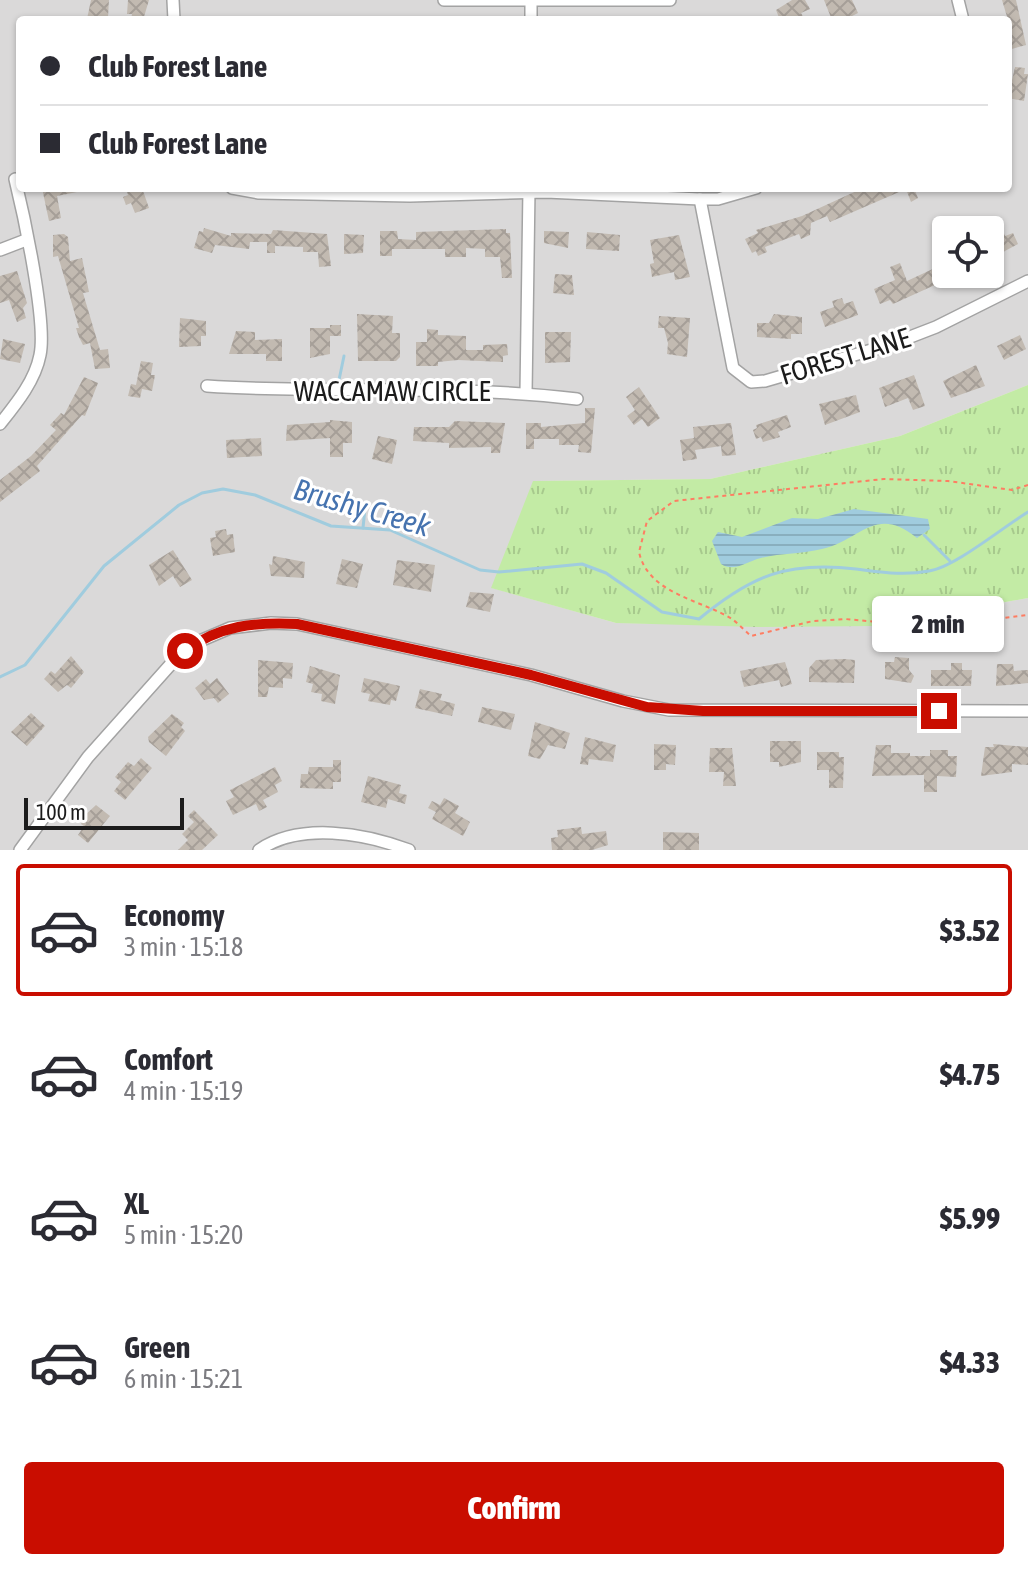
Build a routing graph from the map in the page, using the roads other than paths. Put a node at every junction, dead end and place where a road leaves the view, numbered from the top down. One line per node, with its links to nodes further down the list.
1 (444, 0): 2 (street)
2 (531, 0): 3 (street)
3 (670, 0)
4 (15, 179): 5 (street)
5 (16, 185)
6 (17, 192): 13 (street)
7 (254, 192): 8 (street)
8 (394, 192)
9 (529, 192): 17 (street)
10 (550, 192): 12 (street)
11 (742, 192): 12 (street)
12 (700, 199): 15 (street, FOREST LANE)
13 (26, 240): 14 (street); 19 (street)
14 (0, 250)
15 (1028, 281)
16 (207, 386): 17 (street, WACCAMAW CIRCLE)
17 (526, 393): 18 (street, WACCAMAW CIRCLE)
18 (577, 399)
19 (0, 424)
20 (1028, 711): 21 (street)
21 (20, 850)
22 (259, 850): 23 (street)
23 (409, 850)

